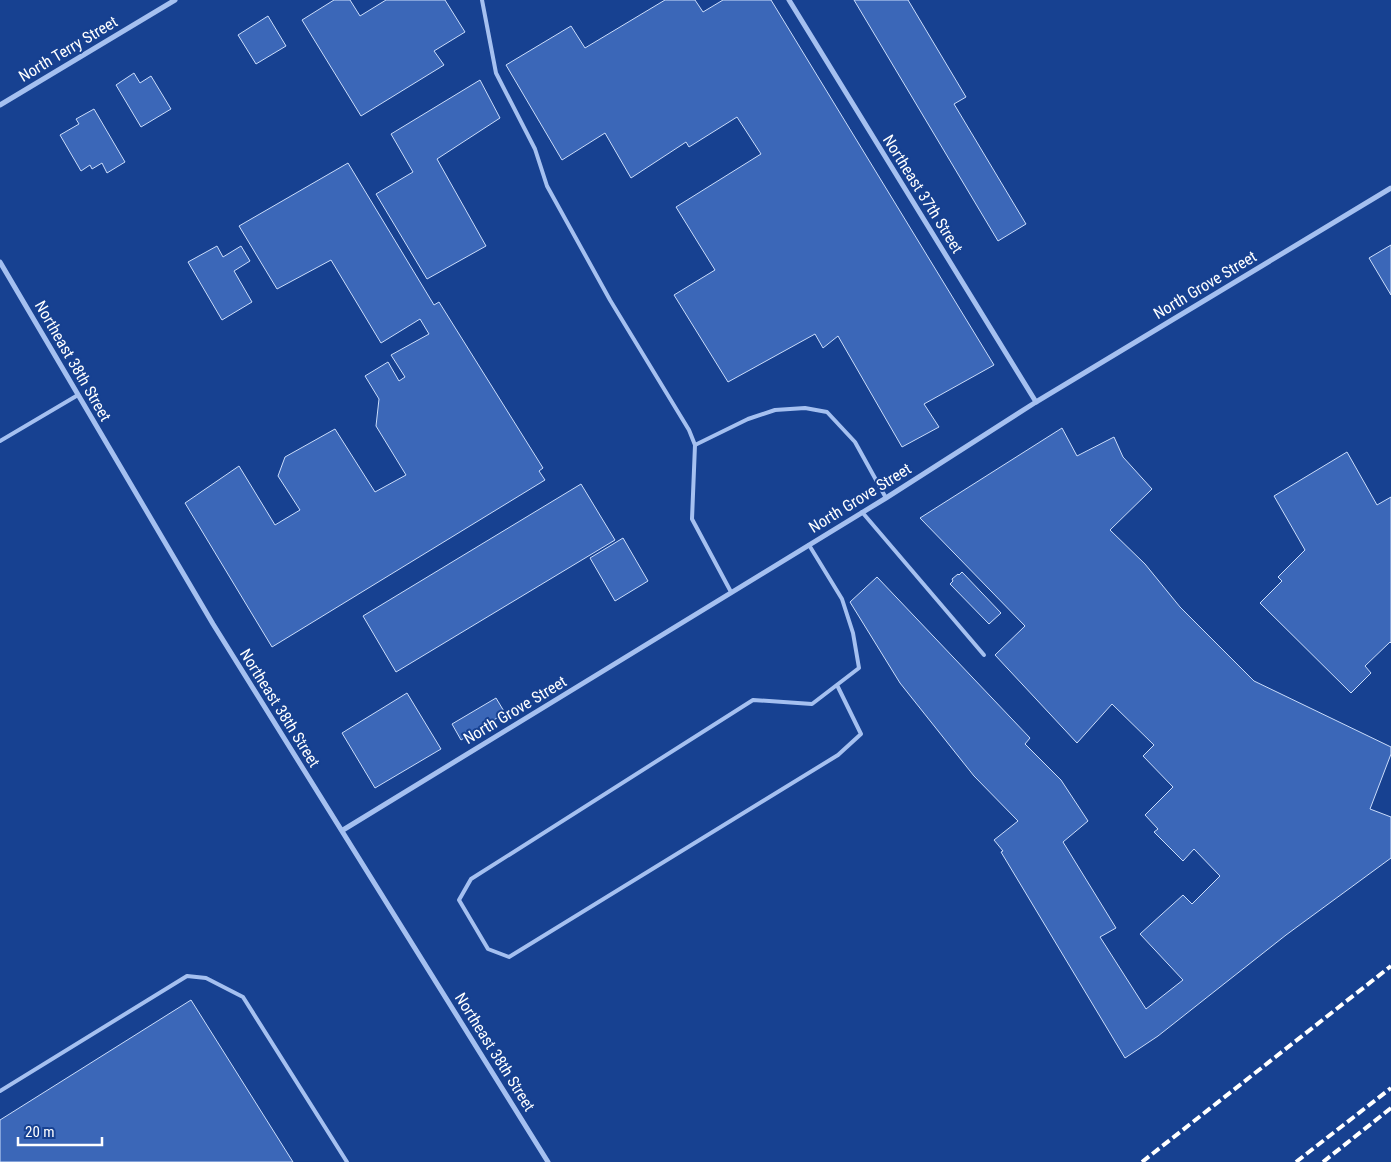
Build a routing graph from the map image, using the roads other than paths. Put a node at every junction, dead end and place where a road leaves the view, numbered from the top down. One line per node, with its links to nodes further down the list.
1 (175, 0): 4 (street, North Terry Street)
2 (482, 0): 10 (lane)
3 (789, 0): 8 (street, Northeast 37th Street)
4 (0, 105)
5 (1391, 188): 8 (street, North Grove Street)
6 (0, 262): 7 (street, Northeast 38th Street)
7 (78, 394): 9 (lane); 17 (street, Northeast 38th Street)
8 (1036, 402): 11 (street, North Grove Street)
9 (0, 441)
10 (695, 445): 11 (lane); 14 (lane)
11 (886, 498): 12 (street, North Grove Street)
12 (862, 512): 13 (street, North Grove Street); 15 (lane)
13 (808, 545): 14 (street, North Grove Street); 16 (lane)
14 (732, 592): 17 (street, North Grove Street)
15 (984, 655)
16 (837, 684): 16 (lane)
17 (343, 830): 20 (street, Northeast 38th Street)
18 (0, 1091): 19 (lane)
19 (347, 1162)
20 (548, 1162)

